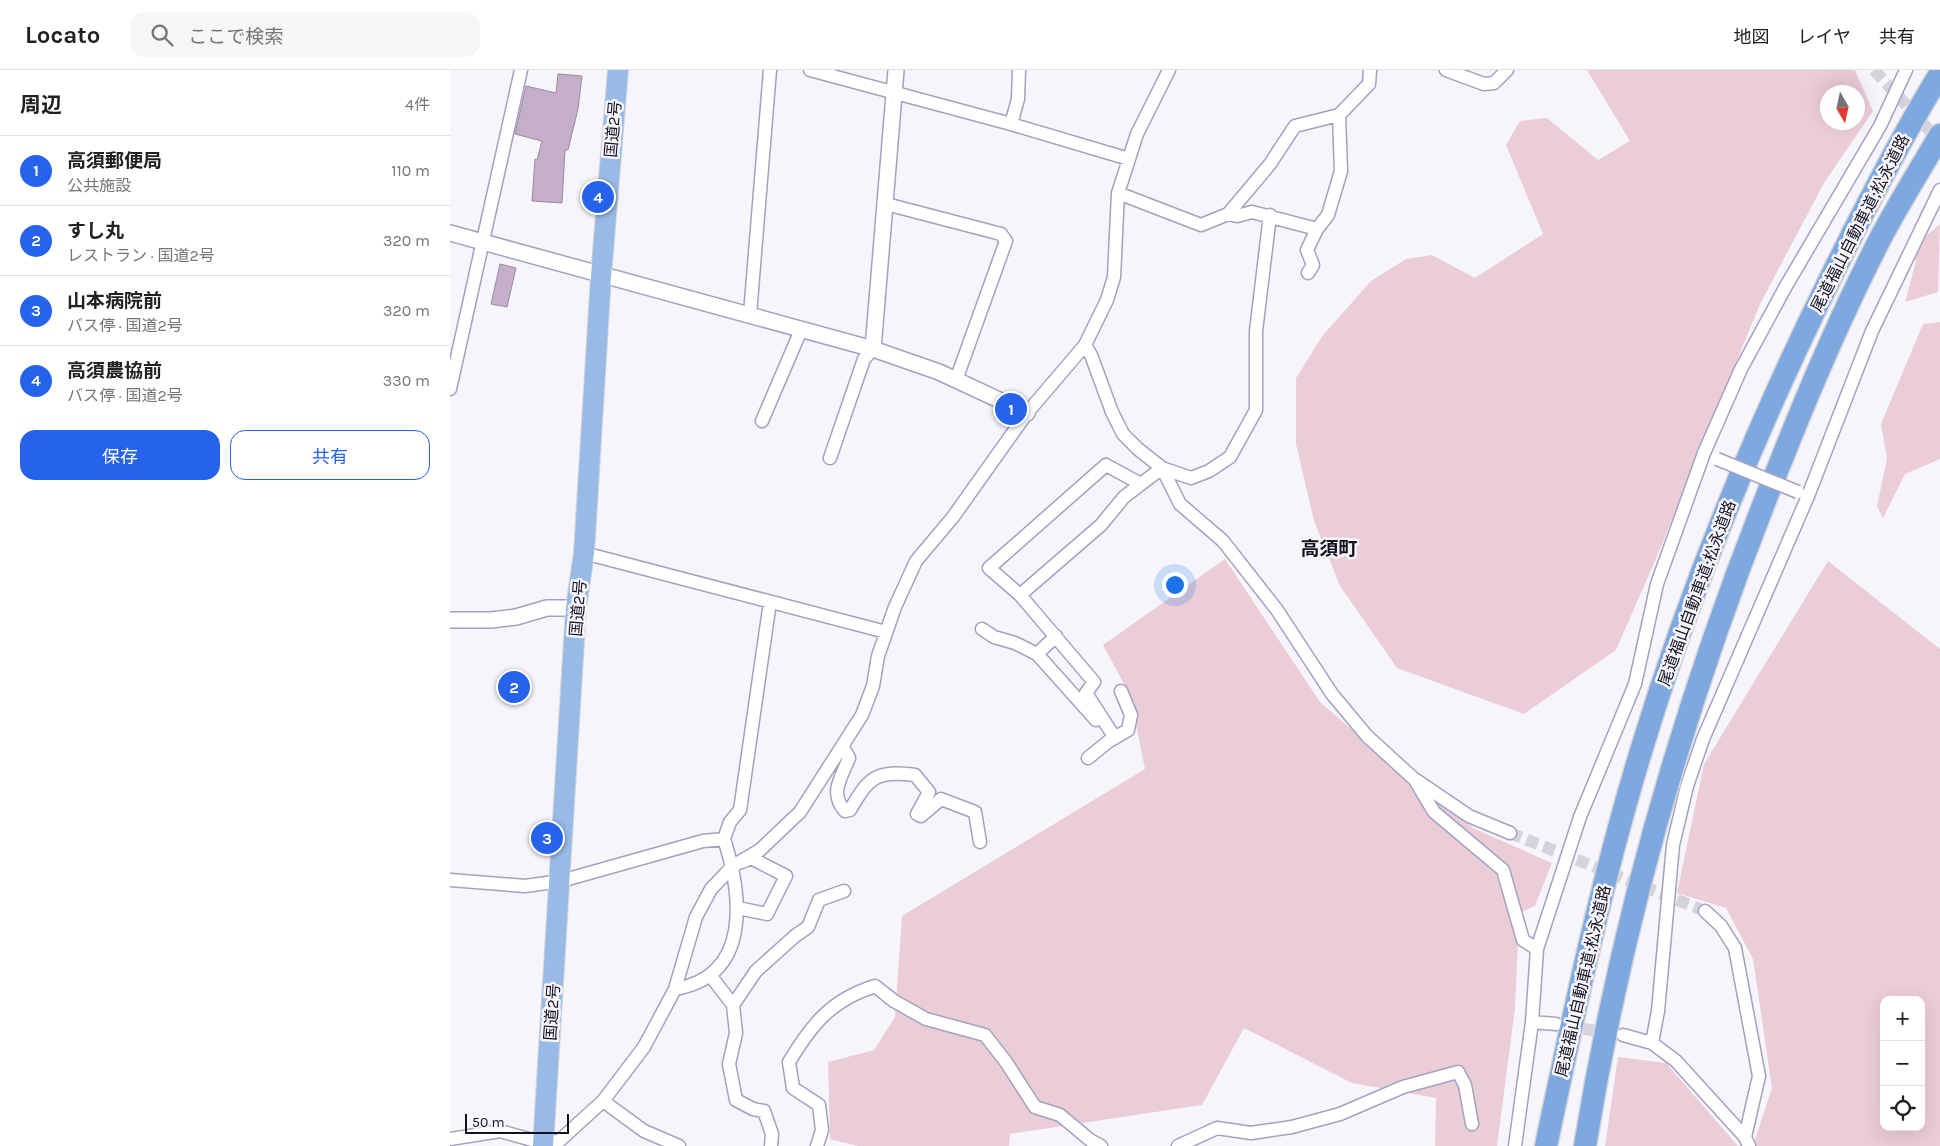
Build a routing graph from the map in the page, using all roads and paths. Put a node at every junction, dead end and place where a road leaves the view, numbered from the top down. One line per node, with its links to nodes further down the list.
1 (521, 70): 25 (street)
2 (618, 70): 27 (highway, 国道2号)
3 (770, 70): 28 (street)
4 (810, 70): 13 (street)
5 (896, 70): 13 (street)
6 (1019, 70): 15 (street)
7 (1169, 70): 17 (street)
8 (1370, 70): 14 (street)
9 (1446, 70): 10 (street)
10 (1507, 70)
11 (1906, 70): 36 (street)
12 (1940, 72): 83 (highway, 尾道福山自動車道;松永道路)
13 (895, 92): 15 (street); 20 (street)
14 (1339, 114): 21 (street); 23 (street)
15 (1011, 124): 17 (street)
16 (1940, 135): 84 (highway, 尾道福山自動車道;松永道路)
17 (1129, 159): 19 (street)
18 (1940, 190): 40 (street)
19 (1118, 193): 21 (street); 30 (street)
20 (886, 204): 31 (street); 32 (street)
21 (1228, 214): 22 (street)
22 (1270, 215): 23 (street); 38 (street)
23 (1317, 229): 26 (street)
24 (450, 233): 25 (street)
25 (481, 242): 27 (street); 33 (street)
26 (1308, 273)
27 (601, 276): 28 (street); 41 (highway, 国道2号)
28 (750, 314): 29 (street)
29 (801, 330): 31 (street); 35 (street)
30 (1085, 345): 34 (street); 38 (street)
31 (873, 349): 32 (street); 37 (street)
32 (956, 380): 34 (street)
33 (450, 389)
34 (1027, 413): 47 (street)
35 (762, 421)
36 (1704, 453): 40 (street, bridge); 64 (street)
37 (830, 458)
38 (1162, 468): 39 (street); 54 (street)
39 (1141, 484): 42 (street); 42 (street)
40 (1803, 494): 71 (street)
41 (584, 553): 43 (street); 44 (highway, 国道2号)
42 (1020, 595): 48 (street)
43 (770, 602): 47 (street); 56 (street)
44 (576, 608): 45 (street); 60 (highway, 国道2号)
45 (450, 620)
46 (982, 629): 49 (street)
47 (886, 632): 52 (street)
48 (1056, 636): 49 (street); 51 (street)
49 (1037, 654): 51 (street)
50 (1121, 691): 51 (street)
51 (1112, 739): 53 (street)
52 (843, 747): 57 (street); 58 (street)
53 (1088, 758)
54 (1414, 778): 55 (street); 64 (street)
55 (1510, 833)
56 (724, 839): 58 (street); 60 (street)
57 (980, 842)
58 (733, 866): 62 (street); 62 (street); 66 (street)
59 (450, 880): 60 (street)
60 (561, 880): 76 (highway, 国道2号)
61 (844, 891): 67 (street)
62 (738, 908): 65 (street)
63 (1705, 912): 75 (street)
64 (1537, 949): 68 (street)
65 (710, 975): 66 (street); 67 (street)
66 (675, 988): 72 (street)
67 (733, 1005): 78 (street)
68 (1532, 1022): 69 (street); 82 (street)
69 (1556, 1024)
70 (1623, 1036): 71 (street)
71 (1652, 1043): 75 (street)
72 (603, 1101): 76 (street); 77 (street)
73 (1472, 1124): 81 (street)
74 (450, 1139): 76 (street)
75 (1747, 1142)
76 (543, 1145)
77 (679, 1146)
78 (771, 1146)
79 (817, 1146): 80 (street)
80 (1101, 1146)
81 (1178, 1146)
82 (1515, 1146)
83 (1546, 1146)
84 (1585, 1146)

